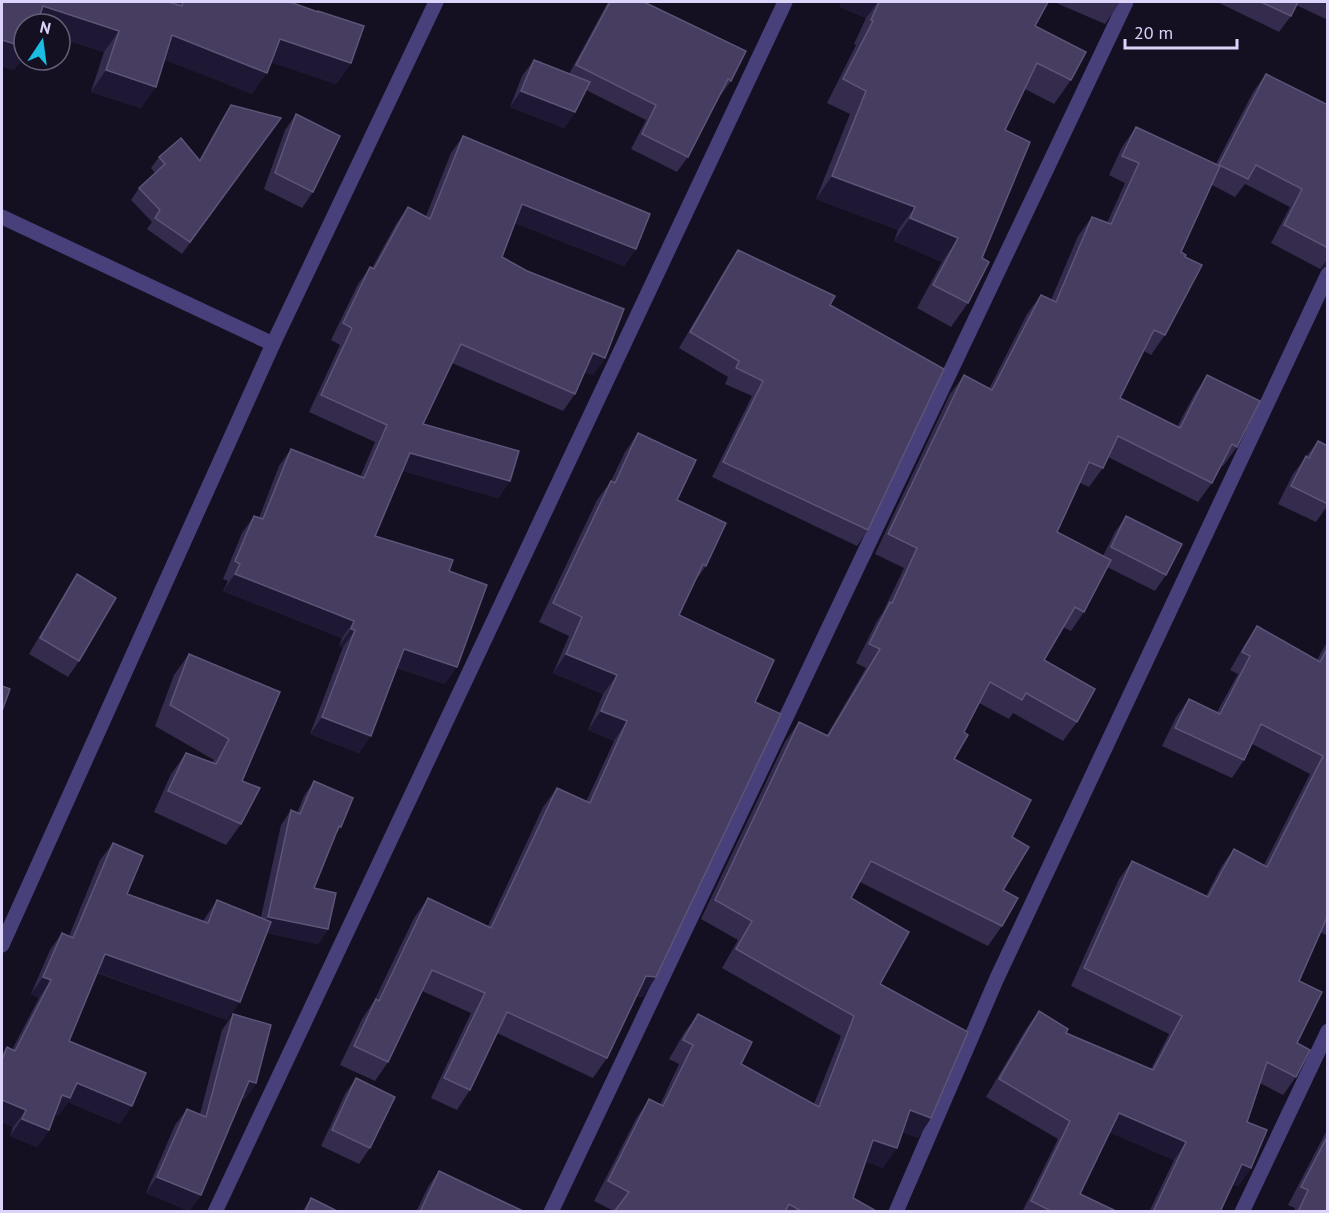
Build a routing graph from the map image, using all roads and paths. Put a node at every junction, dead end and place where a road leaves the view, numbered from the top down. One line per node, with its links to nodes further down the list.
1 (436, 2): 6 (street)
2 (785, 2): 9 (street)
3 (1126, 2): 10 (street)
4 (2, 217): 6 (street)
5 (1328, 274): 11 (street)
6 (273, 344): 7 (street)
7 (2, 945)
8 (1328, 1031): 12 (street)
9 (214, 1212)
10 (551, 1212)
11 (896, 1212)
12 (1242, 1212)

